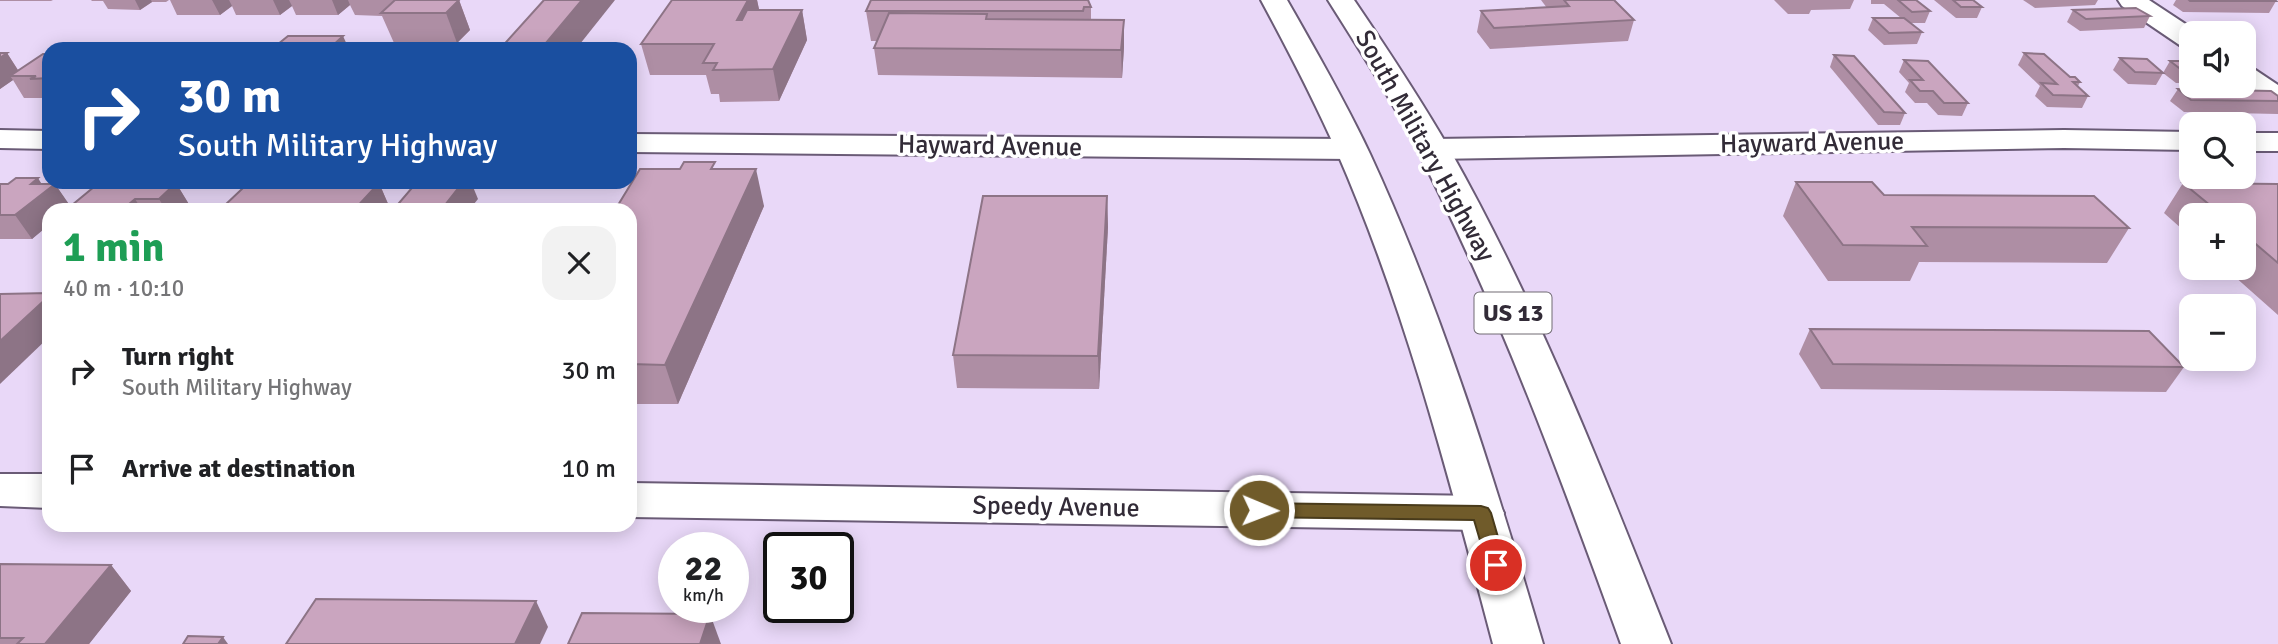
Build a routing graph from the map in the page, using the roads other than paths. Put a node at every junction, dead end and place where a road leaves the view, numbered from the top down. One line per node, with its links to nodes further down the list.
1 (1274, 0): 13 (street)
2 (1341, 0): 14 (street, South Military Highway / US 13)
3 (2131, 0): 4 (street)
4 (2179, 32)
5 (2256, 83): 6 (street)
6 (2278, 98)
7 (0, 139): 8 (street)
8 (42, 140)
9 (2179, 141): 14 (street, Hayward Avenue)
10 (2256, 142): 11 (street)
11 (2278, 142)
12 (637, 143): 13 (street, Hayward Avenue)
13 (1350, 149): 18 (street)
14 (1433, 149): 20 (street, South Military Highway / US 13)
15 (0, 490): 16 (street)
16 (42, 491)
17 (637, 500): 18 (street, Speedy Avenue)
18 (1481, 513): 19 (street)
19 (1518, 644)
20 (1646, 644)

